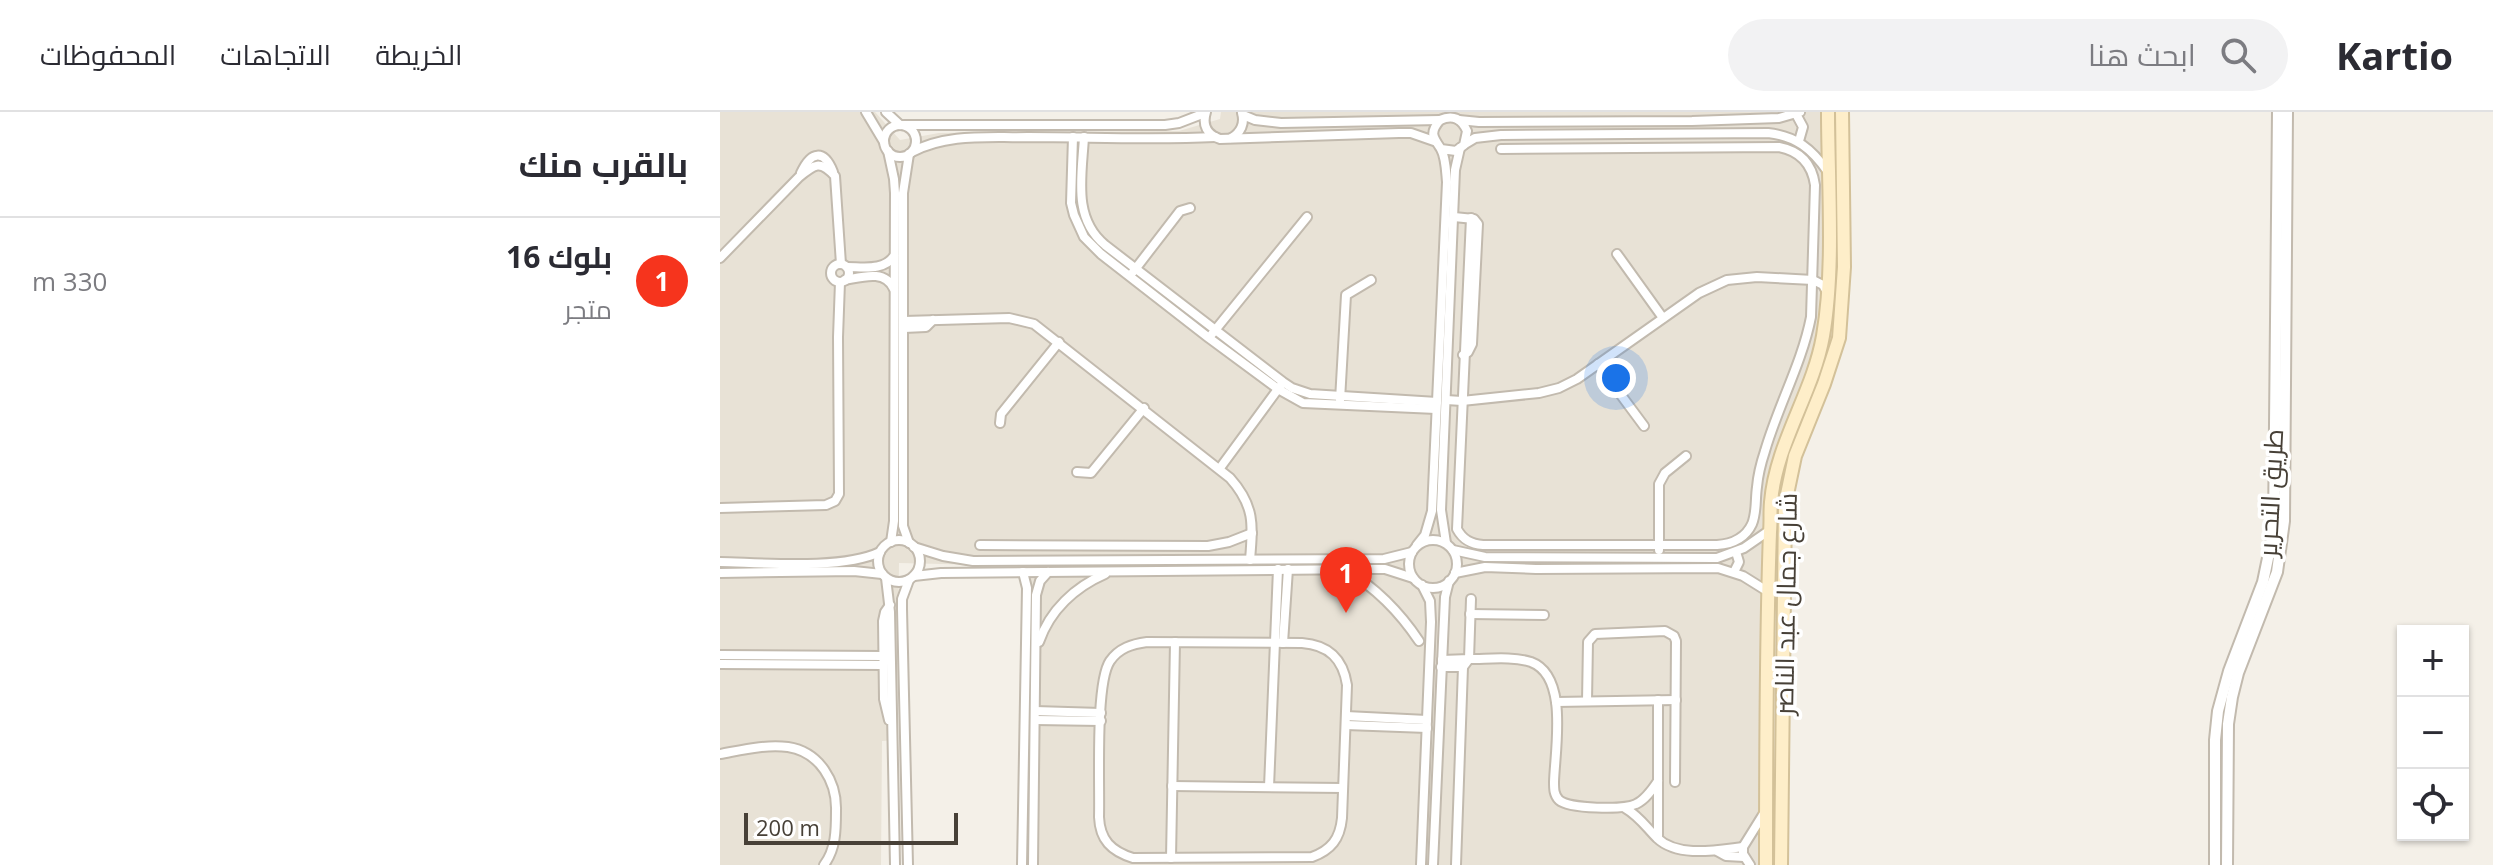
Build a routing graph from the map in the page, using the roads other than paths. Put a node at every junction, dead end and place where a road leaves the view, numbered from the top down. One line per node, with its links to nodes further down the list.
1 (866, 112): 22 (street)
2 (886, 112): 13 (street)
3 (1205, 112): 13 (street); 18 (street)
4 (1828, 112): 29 (main road, شارع جمال عبد الناصر)
5 (1842, 112): 109 (main road, شارع جمال عبد الناصر)
6 (2278, 112): 144 (street, طريق التحرير)
7 (2287, 112): 145 (street, طريق التحرير)
8 (1798, 113): 11 (street); 21 (street)
9 (1242, 114): 12 (street); 19 (street)
10 (1458, 117): 11 (street); 12 (street); 23 (street)
11 (1470, 117)
12 (1440, 120): 20 (street)
13 (902, 125): 22 (street); 28 (street)
14 (1722, 133): 15 (street); 21 (street); 24 (street)
15 (1545, 134): 23 (street); 25 (street)
16 (1073, 137): 17 (street); 28 (street); 30 (street)
17 (1084, 137): 18 (street); 31 (street)
18 (1215, 137): 19 (street)
19 (1227, 139): 20 (street)
20 (1434, 141): 26 (street)
21 (1799, 141): 29 (street)
22 (886, 146): 28 (street); 36 (street)
23 (1462, 146): 26 (street); 34 (street)
24 (1722, 147): 25 (street); 42 (street)
25 (1545, 148): 27 (street)
26 (1441, 149): 54 (street)
27 (1501, 149)
28 (911, 153): 47 (street)
29 (1828, 172): 39 (main road, شارع جمال عبد الناصر)
30 (1070, 191): 31 (street); 40 (street)
31 (1081, 191): 40 (street)
32 (1190, 208): 40 (street)
33 (1307, 217): 48 (street)
34 (1454, 217): 53 (street); 54 (street)
35 (1617, 254): 46 (street)
36 (894, 255): 38 (street); 44 (street)
37 (720, 258): 38 (street)
38 (844, 266): 43 (street); 43 (street)
39 (1829, 266): 42 (street); 45 (main road, شارع جمال عبد الناصر)
40 (1133, 272): 48 (street)
41 (1371, 280): 52 (street)
42 (1813, 280): 45 (street); 46 (street); 67 (street)
43 (843, 281): 44 (street); 61 (street)
44 (894, 290): 64 (street)
45 (1828, 293): 62 (main road, شارع جمال عبد الناصر)
46 (1663, 318): 50 (street)
47 (904, 324): 49 (street); 65 (street)
48 (1212, 334): 51 (street)
49 (1059, 342): 55 (street); 56 (street)
50 (1598, 364): 53 (street); 57 (street)
51 (1280, 386): 52 (street); 59 (street)
52 (1340, 400): 54 (street)
53 (1462, 401): 54 (street); 67 (street)
54 (1441, 405): 68 (street); 69 (street)
55 (1144, 408): 59 (street); 60 (street)
56 (1000, 423)
57 (1644, 426)
58 (1686, 456): 67 (street)
59 (1220, 468): 63 (street)
60 (1077, 472)
61 (720, 508)
62 (1770, 530): 71 (street); 90 (main road, شارع جمال عبد الناصر)
63 (1252, 533): 66 (street); 74 (street)
64 (891, 542): 65 (street); 70 (street)
65 (911, 545): 73 (street); 86 (street)
66 (980, 545)
67 (1659, 546): 72 (street)
68 (1450, 547): 69 (street); 72 (street); 84 (street)
69 (1415, 548): 74 (street); 87 (street)
70 (880, 552): 75 (street); 85 (street)
71 (1736, 552): 72 (street); 82 (street)
72 (1658, 559)
73 (1193, 560): 74 (street); 78 (street)
74 (1250, 560)
75 (720, 562)
76 (1283, 569): 77 (street); 78 (street); 97 (street)
77 (1345, 569): 87 (street); 95 (street)
78 (1193, 571): 81 (street)
79 (1023, 572): 80 (street); 86 (street); 136 (street)
80 (1048, 572): 81 (street); 98 (street)
81 (1111, 572): 98 (street)
82 (1734, 572): 84 (street); 90 (street)
83 (720, 573): 85 (street)
84 (1455, 573): 88 (street)
85 (884, 576): 86 (street); 92 (street)
86 (911, 578): 135 (street)
87 (1413, 578): 89 (street)
88 (1449, 581): 89 (street); 103 (street)
89 (1422, 585): 114 (street)
90 (1767, 591): 108 (main road, شارع جمال عبد الناصر)
91 (1471, 599): 93 (street)
92 (890, 604): 100 (street); 113 (street)
93 (1470, 614): 94 (street); 101 (street)
94 (1544, 615)
95 (1419, 641)
96 (1175, 642): 97 (street); 111 (street); 122 (street)
97 (1279, 643): 112 (street); 123 (street)
98 (1036, 651): 110 (street)
99 (720, 655): 100 (street)
100 (883, 660): 102 (street); 113 (street)
101 (1466, 663): 103 (street); 107 (street); 141 (street)
102 (720, 664)
103 (1442, 664): 140 (street)
104 (1658, 700): 105 (street); 106 (street); 117 (street)
105 (1676, 700): 106 (street); 118 (street)
106 (1587, 701): 107 (street)
107 (1556, 702): 125 (street)
108 (1766, 703): 109 (main road); 116 (main road, شارع جمال عبد الناصر)
109 (1783, 704): 115 (main road, شارع جمال عبد الناصر)
110 (1035, 716): 111 (street); 128 (street)
111 (1101, 717): 130 (street)
112 (1346, 720): 114 (street); 124 (street)
113 (891, 723): 134 (street)
114 (1427, 724): 139 (street)
115 (1783, 730): 116 (main road); 143 (main road, شارع جمال عبد الناصر)
116 (1766, 732): 126 (main road, شارع جمال عبد الناصر)
117 (1658, 742): 118 (street); 120 (street)
118 (1675, 742): 121 (street)
119 (720, 754): 133 (street)
120 (1658, 781): 125 (street); 127 (street)
121 (1675, 782)
122 (1172, 786): 123 (street); 130 (street)
123 (1269, 787): 124 (street)
124 (1343, 788): 131 (street)
125 (1625, 808): 127 (street)
126 (1766, 809): 129 (street); 142 (main road, شارع جمال عبد الناصر)
127 (1658, 838): 129 (street)
128 (1033, 850): 137 (street); 138 (street)
129 (1746, 856)
130 (1171, 858): 132 (street)
131 (1293, 861): 132 (street)
132 (1282, 862)
133 (824, 865)
134 (895, 865)
135 (908, 865)
136 (1022, 865)
137 (1033, 865)
138 (1040, 865)
139 (1421, 865)
140 (1433, 865)
141 (1456, 865)
142 (1766, 865)
143 (1781, 865)
144 (2215, 865)
145 (2227, 865)

